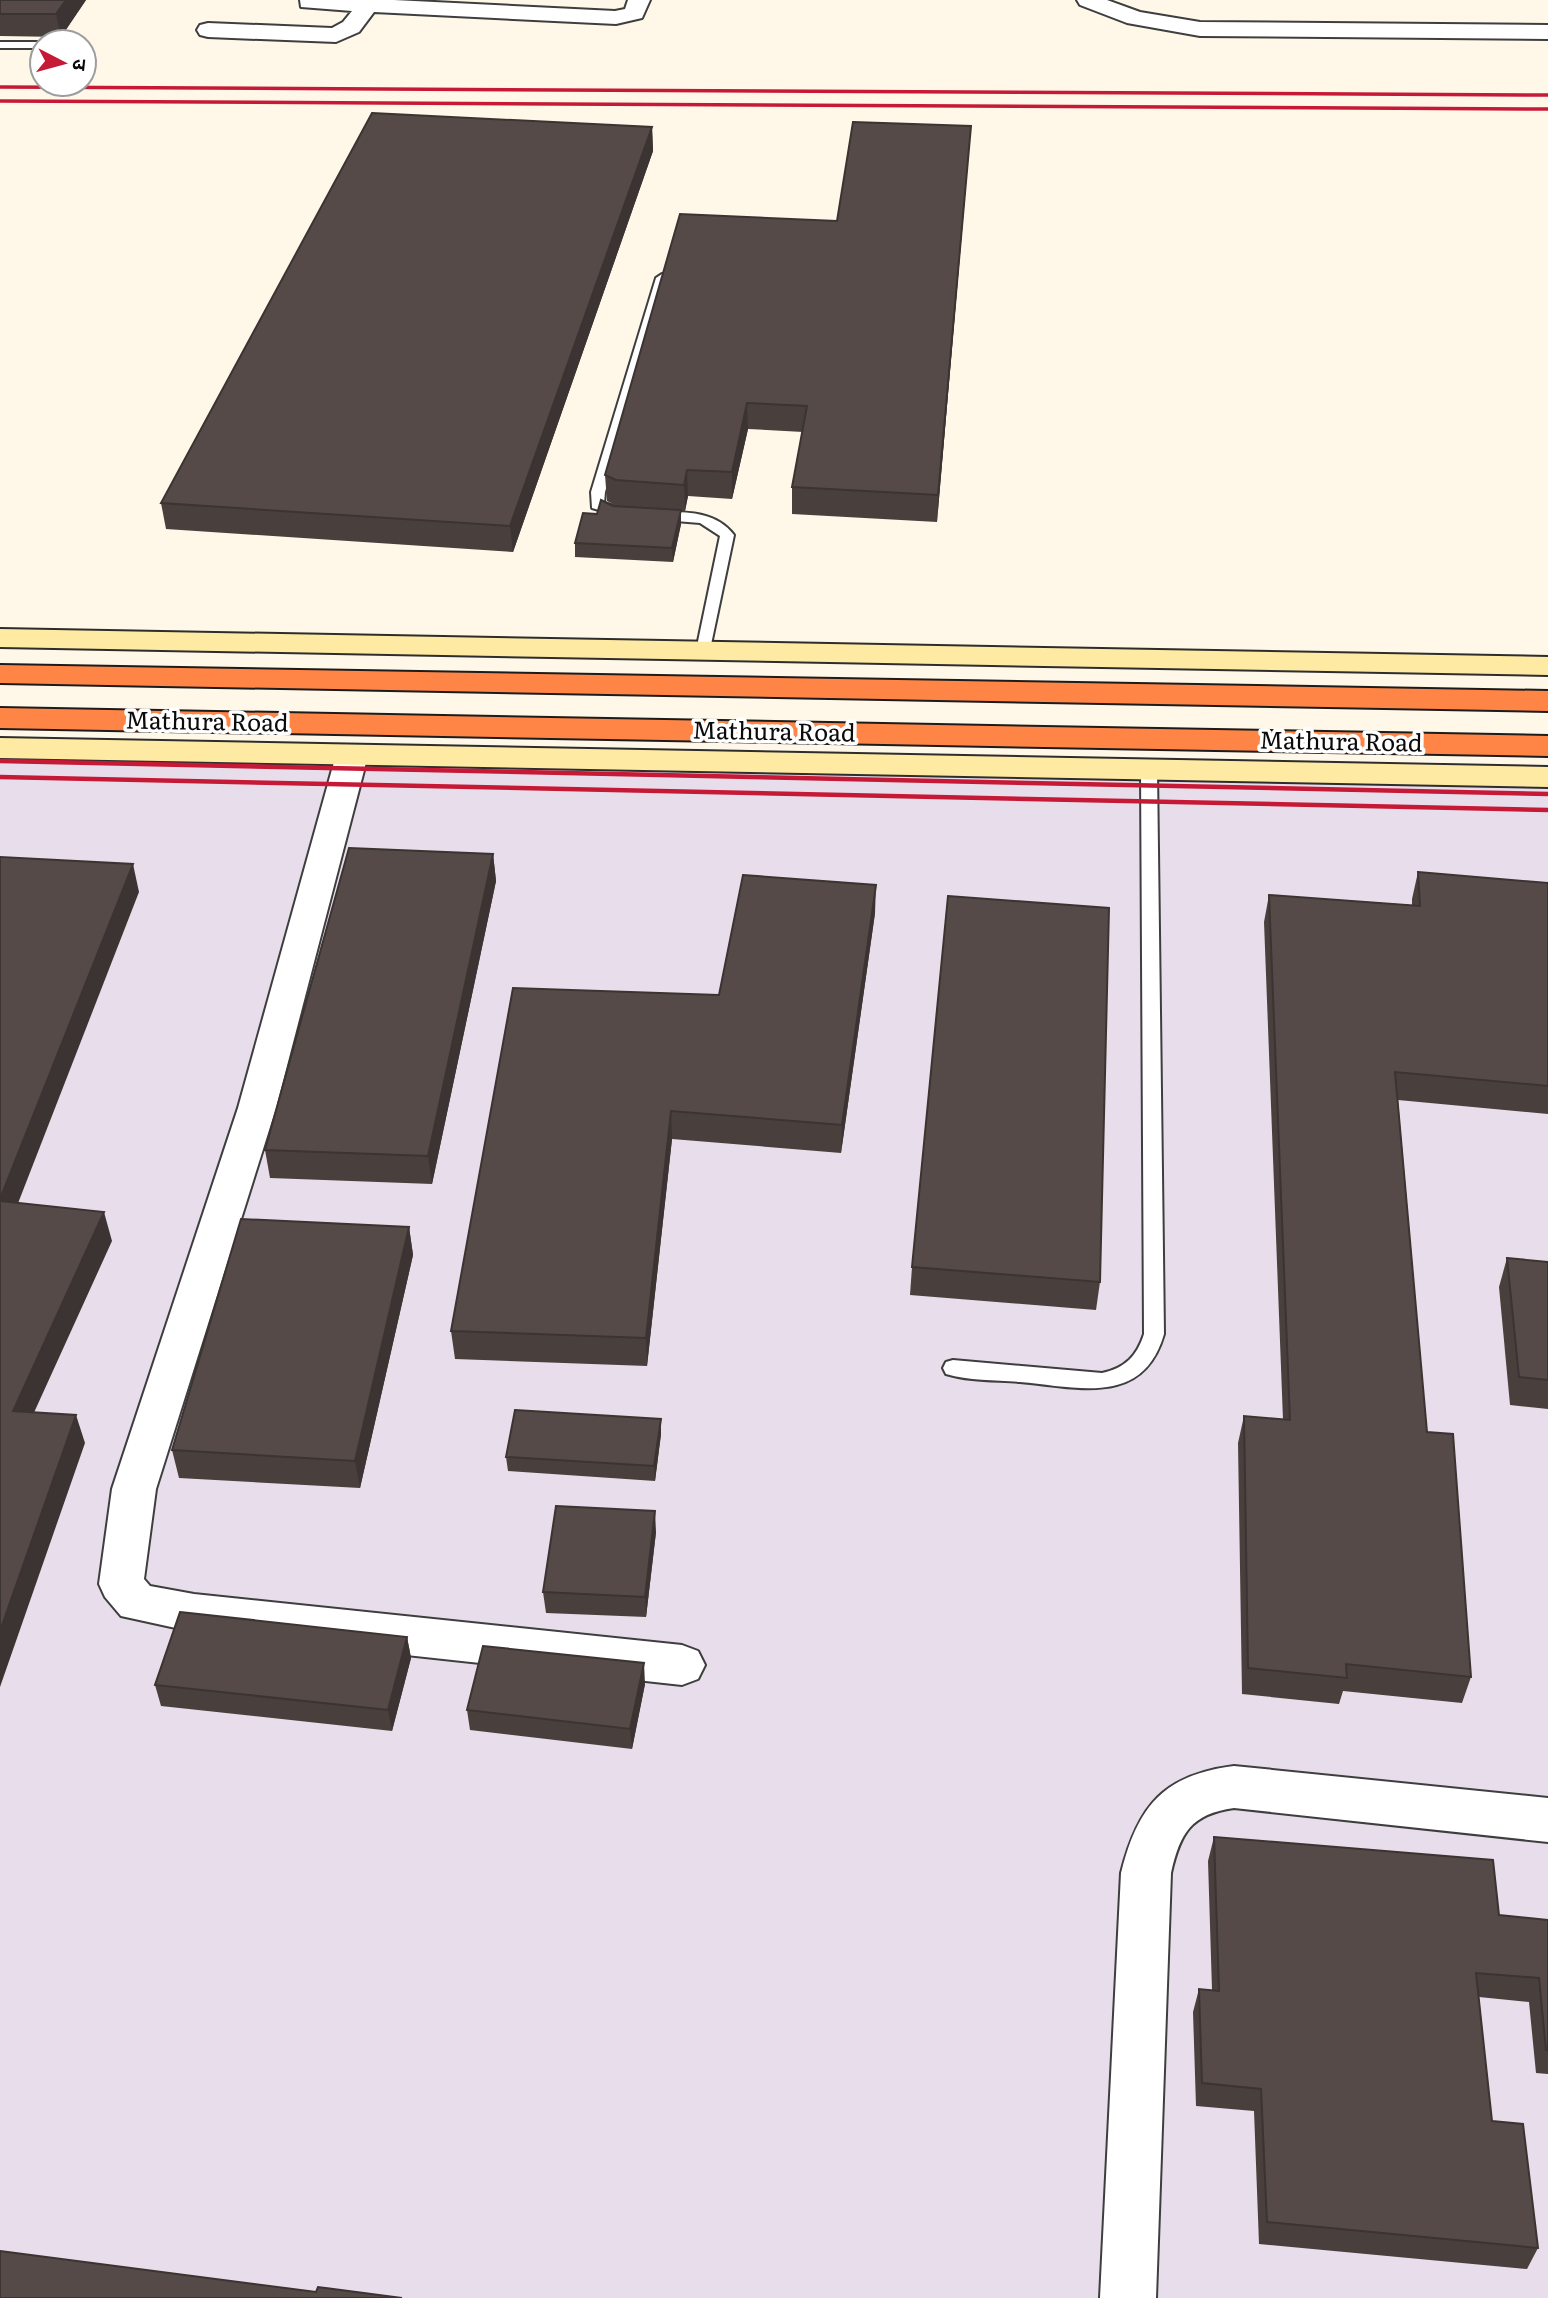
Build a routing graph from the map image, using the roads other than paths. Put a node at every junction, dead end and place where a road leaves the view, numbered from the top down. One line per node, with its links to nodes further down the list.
1 (639, 0): 5 (street)
2 (1088, 0): 7 (street)
3 (1175, 0): 7 (street)
4 (309, 2): 5 (street)
5 (368, 5): 8 (street)
6 (1509, 11): 10 (street)
7 (1177, 27): 10 (street)
8 (208, 30)
9 (1548, 32): 10 (street)
10 (1515, 33)
11 (0, 45): 12 (lane)
12 (28, 45)
13 (665, 266): 15 (lane)
14 (0, 638): 15 (main road)
15 (704, 650): 16 (main road)
16 (1548, 666)
17 (0, 674): 18 (highway, Mathura Road)
18 (1548, 701)
19 (0, 718): 20 (highway, Mathura Road)
20 (1548, 746)
21 (0, 748): 22 (main road)
22 (352, 755): 23 (main road); 26 (street)
23 (1149, 769): 24 (main road); 25 (lane)
24 (1548, 777)
25 (953, 1368)
26 (682, 1665)
27 (1548, 1821): 28 (street)
28 (1128, 2298)

